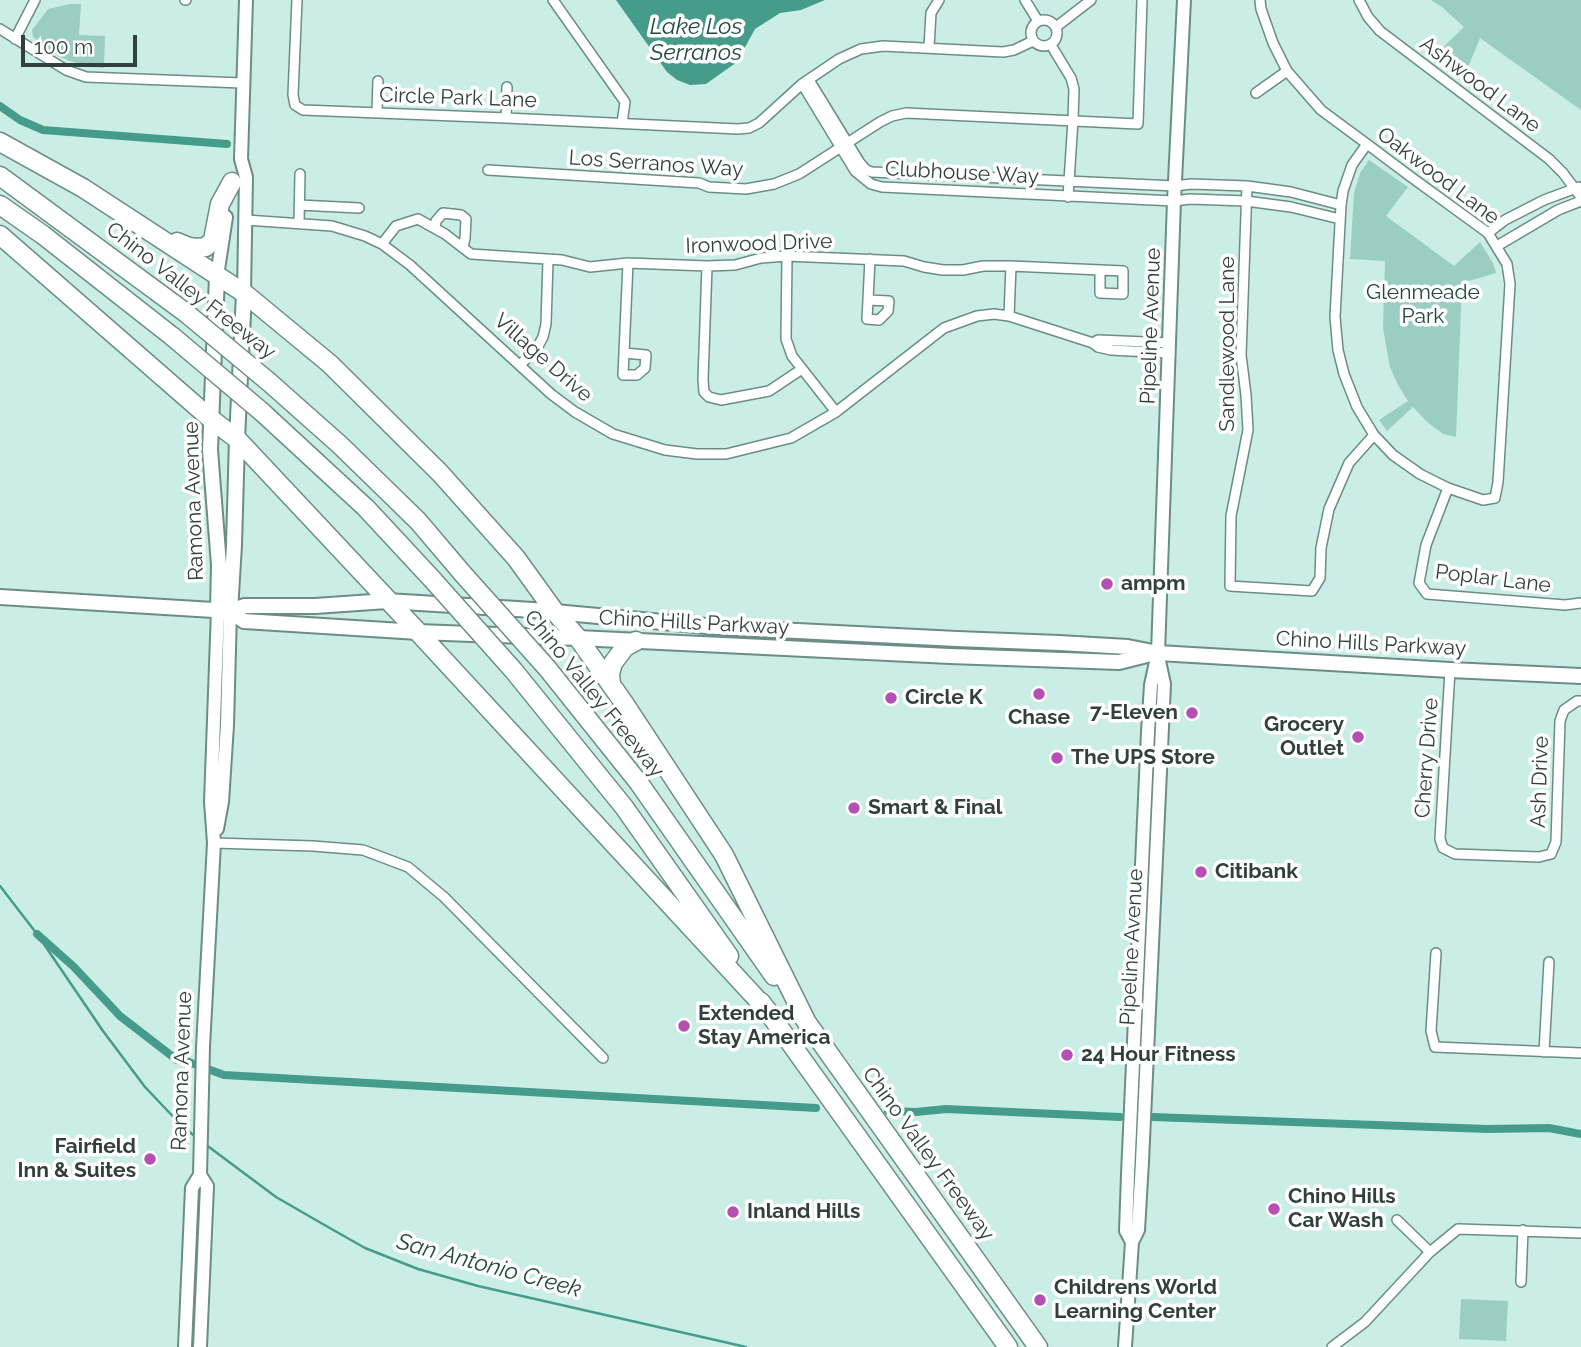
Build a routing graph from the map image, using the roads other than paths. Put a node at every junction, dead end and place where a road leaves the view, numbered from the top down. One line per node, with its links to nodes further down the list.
1 (35, 0): 15 (street)
2 (246, 0): 22 (main road, Ramona Avenue)
3 (297, 0): 25 (street, Circle Park Lane)
4 (553, 0): 28 (street)
5 (939, 0): 18 (street)
6 (1025, 0): 12 (street)
7 (1091, 0): 13 (street)
8 (1142, 0): 27 (street, Los Serranos Way)
9 (1184, 0): 38 (main road, Pipeline Avenue)
10 (1260, 0): 19 (street, Oakwood Lane)
11 (1359, 0): 40 (street, Ashwood Lane)
12 (1038, 21): 13 (street); 16 (street)
13 (1056, 27): 17 (street)
14 (0, 29): 15 (street)
15 (15, 39): 22 (street)
16 (1033, 41): 17 (street); 18 (street, Circle Park Lane)
17 (1051, 45): 27 (street)
18 (929, 47): 21 (street, Circle Park Lane)
19 (1287, 71): 24 (street); 30 (street, Oakwood Lane)
20 (378, 81): 25 (street)
21 (805, 82): 28 (street, Circle Park Lane); 31 (street, Clubhouse Way)
22 (242, 83): 32 (main road, Ramona Avenue)
23 (507, 87): 26 (street)
24 (1256, 93)
25 (377, 112): 26 (street, Circle Park Lane)
26 (506, 117): 28 (street, Circle Park Lane)
27 (1073, 120): 31 (street, Los Serranos Way); 37 (street)
28 (622, 122)
29 (0, 142): 52 (highway)
30 (1367, 144): 47 (street); 54 (street, Oakwood Lane)
31 (843, 145): 33 (street, Los Serranos Way); 37 (street, Clubhouse Way); 41 (street, Clubhouse Way)
32 (241, 159): 36 (main road, Ramona Avenue); 50 (main road, Ramona Avenue)
33 (488, 170)
34 (300, 174): 46 (street)
35 (0, 176): 97 (highway, Chino Valley Freeway, bridge)
36 (232, 182): 52 (highway); 66 (main road, Ramona Avenue)
37 (1069, 182): 38 (street, Clubhouse Way); 41 (street)
38 (1175, 186): 39 (street, Clubhouse Way); 43 (main road, Pipeline Avenue)
39 (1247, 186): 44 (street, Sandlewood Lane); 47 (street, Clubhouse Way)
40 (1578, 187): 42 (street, Ashwood Lane); 54 (street)
41 (1068, 197): 43 (street, Clubhouse Way)
42 (1581, 199): 57 (street)
43 (1174, 201): 44 (street, Clubhouse Way); 70 (main road, Pipeline Avenue)
44 (1246, 201): 49 (street, Clubhouse Way); 76 (street, Sandlewood Lane)
45 (0, 205): 96 (highway, bridge)
46 (299, 205): 48 (street); 51 (street)
47 (1341, 205): 49 (street)
48 (359, 208)
49 (1340, 219): 76 (street)
50 (246, 220): 51 (street, Village Drive); 67 (main road, Ramona Avenue)
51 (299, 223): 56 (street, Village Drive)
52 (143, 227): 66 (highway)
53 (435, 228): 56 (street, Ironwood Drive); 58 (street, Ironwood Drive); 58 (street)
54 (1488, 233): 57 (street, Oakwood Lane)
55 (0, 235): 75 (highway)
56 (382, 244): 72 (street, Village Drive)
57 (1497, 246): 78 (street, Oakwood Lane)
58 (463, 248): 61 (street, Ironwood Drive)
59 (787, 256): 60 (street, Ironwood Drive); 63 (street, Ironwood Drive); 73 (street)
60 (870, 259): 64 (street, Ironwood Drive); 68 (street)
61 (548, 260): 62 (street, Ironwood Drive); 72 (street)
62 (628, 263): 63 (street, Ironwood Drive); 71 (street)
63 (707, 266): 73 (street)
64 (1011, 266): 65 (street, Ironwood Drive); 69 (street)
65 (1100, 270)
66 (217, 276): 67 (highway); 75 (main road, Ramona Avenue)
67 (244, 293): 77 (main road, Ramona Avenue); 83 (highway)
68 (868, 300)
69 (1009, 316): 70 (street, Village Drive); 74 (street, Village Drive)
70 (1170, 348): 87 (main road, Pipeline Avenue)
71 (624, 353)
72 (520, 365): 74 (street, Village Drive)
73 (802, 369): 74 (street)
74 (836, 412)
75 (211, 419): 77 (highway); 82 (main road, Ramona Avenue)
76 (1374, 435): 78 (street)
77 (237, 439): 80 (highway); 82 (main road, Ramona Avenue)
78 (1448, 488): 81 (street, Poplar Lane)
79 (0, 597): 82 (main road, Chino Hills Parkway)
80 (387, 601): 82 (main road, Chino Hills Parkway); 83 (main road, Chino Hills Parkway); 84 (highway)
81 (1581, 603)
82 (224, 611): 84 (main road, Chino Hills Parkway); 92 (main road, Ramona Avenue)
83 (555, 612): 85 (highway); 87 (main road, Chino Hills Parkway)
84 (418, 632): 85 (main road, Chino Hills Parkway); 96 (highway)
85 (579, 638): 86 (main road, Chino Hills Parkway); 90 (highway)
86 (636, 641): 87 (main road, Chino Hills Parkway); 90 (highway)
87 (1158, 653): 88 (main road, Chino Hills Parkway); 114 (main road, Pipeline Avenue)
88 (1450, 670): 89 (main road, Chino Hills Parkway); 93 (street, Cherry Drive)
89 (1581, 676)
90 (611, 684): 97 (highway)
91 (1581, 701): 93 (street, Ash Drive)
92 (214, 843): 100 (street); 101 (main road, Ramona Avenue)
93 (1551, 854)
94 (1436, 953): 98 (street)
95 (1549, 961): 98 (street)
96 (768, 1011): 112 (highway)
97 (808, 1025): 113 (highway, Chino Valley Freeway)
98 (1544, 1052): 99 (street)
99 (1581, 1053)
100 (603, 1058)
101 (200, 1175): 107 (main road, Ramona Avenue); 108 (main road, Ramona Avenue)
102 (1397, 1220): 105 (street)
103 (1523, 1230): 104 (street); 105 (street); 106 (street)
104 (1581, 1233)
105 (1430, 1252): 109 (street)
106 (1521, 1283)
107 (187, 1304): 108 (main road); 110 (main road, Ramona Avenue)
108 (202, 1306): 111 (main road, Ramona Avenue)
109 (1336, 1346)
110 (186, 1347)
111 (200, 1347)
112 (1008, 1347)
113 (1038, 1347)
114 (1125, 1347)

